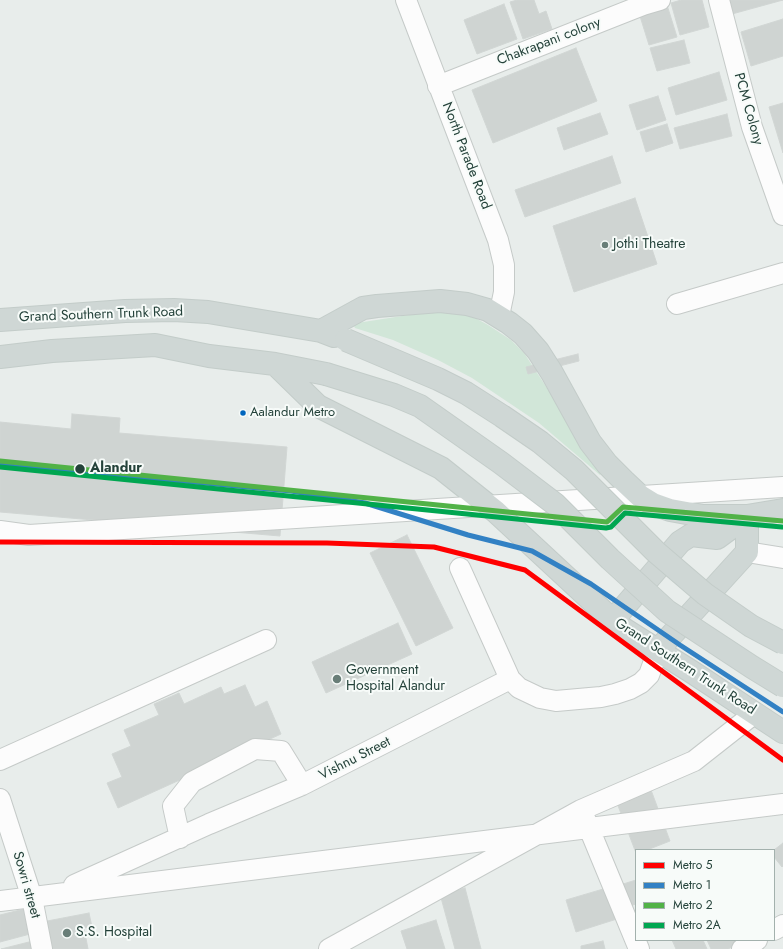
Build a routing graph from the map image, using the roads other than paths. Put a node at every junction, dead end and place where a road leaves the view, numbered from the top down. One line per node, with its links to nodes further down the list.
1 (406, 0): 4 (street, North Parade Road)
2 (660, 0): 4 (street, Chakrapani colony)
3 (719, 0): 5 (street, PCM Colony)
4 (438, 86): 8 (street, North Parade Road)
5 (783, 215)
6 (783, 273): 7 (street)
7 (677, 304)
8 (499, 316): 10 (main road); 15 (main road)
9 (0, 320): 10 (main road, Grand Southern Trunk Road)
10 (321, 331): 22 (main road, Grand Southern Trunk Road, bridge)
11 (0, 357): 12 (main road)
12 (274, 364): 20 (main road, Grand Southern Trunk Road); 25 (main road, bridge)
13 (783, 487): 16 (street)
14 (783, 510): 15 (main road)
15 (747, 516): 17 (main road); 20 (main road)
16 (0, 531)
17 (747, 552): 18 (street); 23 (main road)
18 (783, 558)
19 (460, 568): 24 (street)
20 (613, 620): 23 (main road, Grand Southern Trunk Road)
21 (266, 640): 28 (street)
22 (783, 644)
23 (658, 650): 24 (street); 26 (main road, Grand Southern Trunk Road)
24 (510, 679): 29 (street, Vishnu Street)
25 (783, 686)
26 (755, 713): 27 (main road, Grand Southern Trunk Road); 32 (street)
27 (783, 732)
28 (0, 760)
29 (302, 785): 33 (street, Vishnu Street); 33 (street)
30 (0, 799): 34 (street, Sowri street)
31 (783, 804): 35 (street)
32 (581, 810): 37 (street); 40 (street)
33 (180, 838): 34 (street, Vishnu Street)
34 (32, 898): 36 (street, Vishnu Street); 39 (street, Sowri street)
35 (0, 900)
36 (0, 906)
37 (635, 939)
38 (755, 941): 41 (street)
39 (42, 949)
40 (329, 949)
41 (742, 949)

